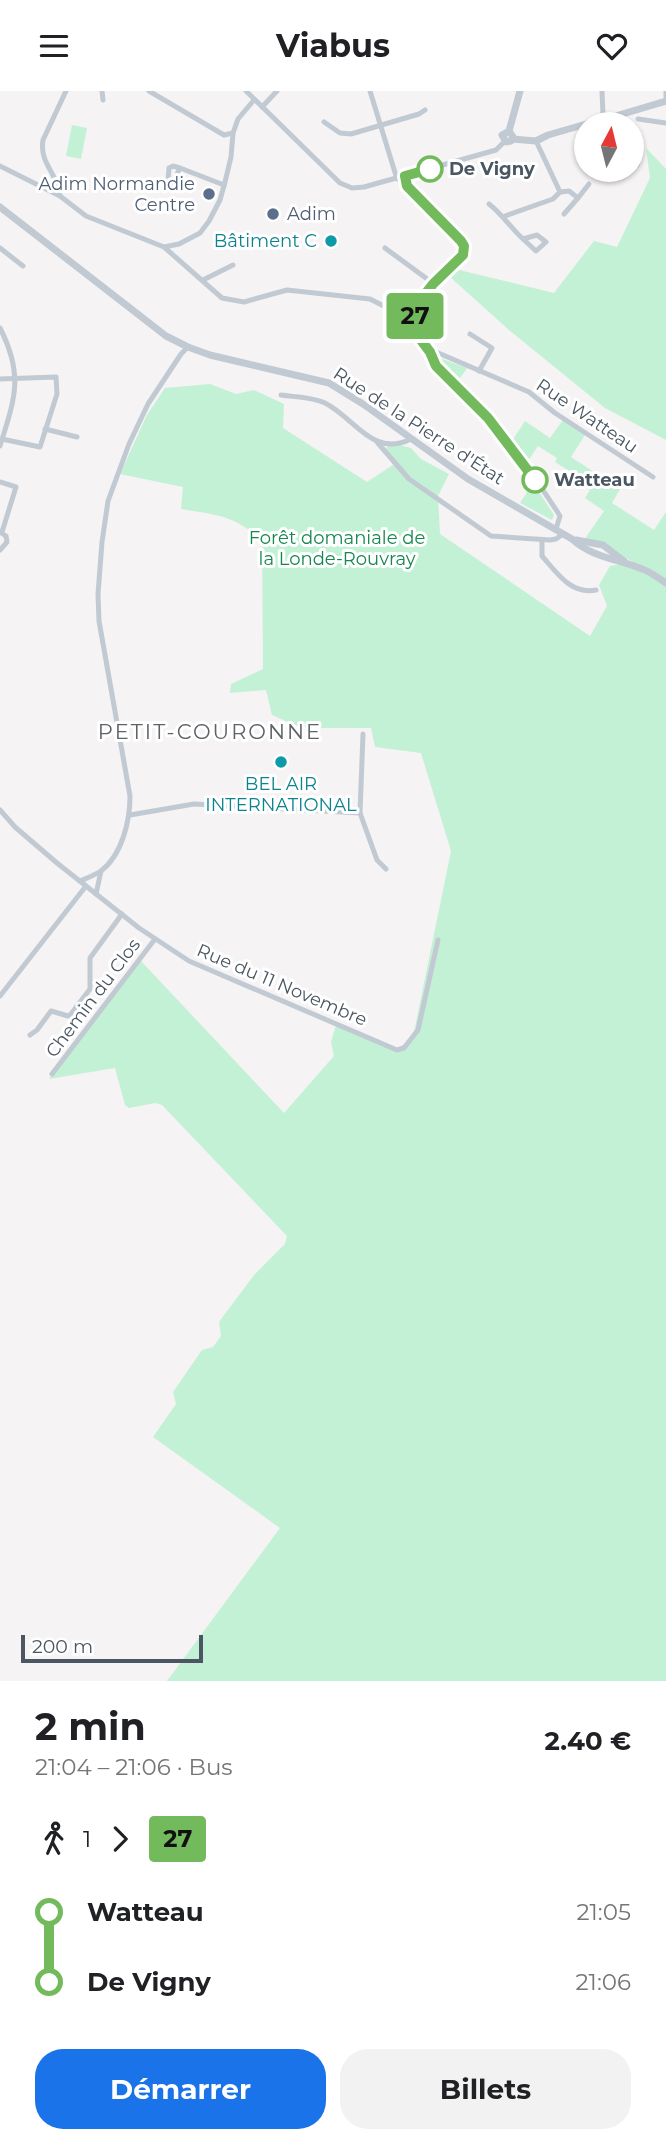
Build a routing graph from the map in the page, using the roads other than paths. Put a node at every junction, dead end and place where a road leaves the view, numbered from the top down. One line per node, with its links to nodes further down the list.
1 (66, 91): 32 (street)
2 (102, 91): 11 (street)
3 (149, 91): 22 (street)
4 (246, 91): 12 (street)
5 (277, 91): 13 (street)
6 (370, 91): 20 (street)
7 (520, 91): 23 (street)
8 (602, 91): 15 (street)
9 (666, 91): 10 (street)
10 (666, 99): 16 (street)
11 (103, 100)
12 (254, 100): 13 (street); 22 (street)
13 (262, 107): 28 (street)
14 (425, 110): 20 (street)
15 (603, 112)
16 (628, 112)
17 (644, 121): 19 (street)
18 (324, 122): 20 (street)
19 (666, 123)
20 (380, 125): 28 (street)
21 (574, 128): 24 (street)
22 (233, 133): 30 (street)
23 (508, 137): 24 (street); 27 (street)
24 (536, 141): 31 (street)
25 (0, 166): 32 (street)
26 (180, 168): 30 (street)
27 (405, 176): 28 (street); 45 (street)
28 (397, 179)
29 (589, 184): 33 (street)
30 (224, 185): 39 (street)
31 (560, 192): 33 (street); 37 (street)
32 (60, 196): 39 (street)
33 (578, 198): 36 (street)
34 (489, 204): 37 (street)
35 (0, 207): 49 (street, Rue de la Pierre d'État)
36 (564, 214)
37 (505, 216): 38 (street)
38 (523, 239)
39 (164, 247): 44 (street)
40 (0, 248): 43 (street)
41 (385, 249): 45 (street)
42 (233, 265): 44 (street)
43 (23, 266)
44 (202, 280): 46 (street)
45 (433, 284): 46 (street)
46 (415, 322): 50 (street)
47 (0, 328): 53 (street)
48 (470, 334): 51 (street)
49 (188, 347): 57 (street, Rue de la Pierre d'État); 71 (street)
50 (426, 348): 51 (street, Rue Watteau); 63 (street)
51 (479, 371): 60 (street, Rue Watteau)
52 (0, 379): 53 (street)
53 (16, 379): 55 (street); 59 (street)
54 (281, 395): 58 (street)
55 (45, 429): 56 (street); 59 (street)
56 (77, 437)
57 (411, 439): 58 (street); 63 (street, Rue de la Pierre d'État)
58 (377, 442): 64 (street)
59 (1, 443)
60 (653, 477)
61 (0, 482): 62 (street)
62 (1, 532): 65 (street)
63 (559, 532): 64 (street); 66 (street, Rue de la Pierre d'État)
64 (542, 540): 67 (street)
65 (0, 549)
66 (666, 583)
67 (596, 590)
68 (363, 734): 70 (street)
69 (0, 810): 74 (street, Rue du 11 Novembre)
70 (360, 813): 71 (street); 72 (street)
71 (130, 815): 73 (street)
72 (386, 869)
73 (100, 871): 74 (street); 76 (street)
74 (80, 881): 75 (street, Rue du 11 Novembre)
75 (86, 885): 76 (street, Rue du 11 Novembre); 80 (street)
76 (96, 894): 77 (street, Rue du 11 Novembre)
77 (122, 914): 78 (street, Rue du 11 Novembre); 81 (street)
78 (155, 939): 79 (street, Rue du 11 Novembre); 82 (street, Chemin du Clos)
79 (438, 940)
80 (0, 996)
81 (30, 1035)
82 (52, 1074)

